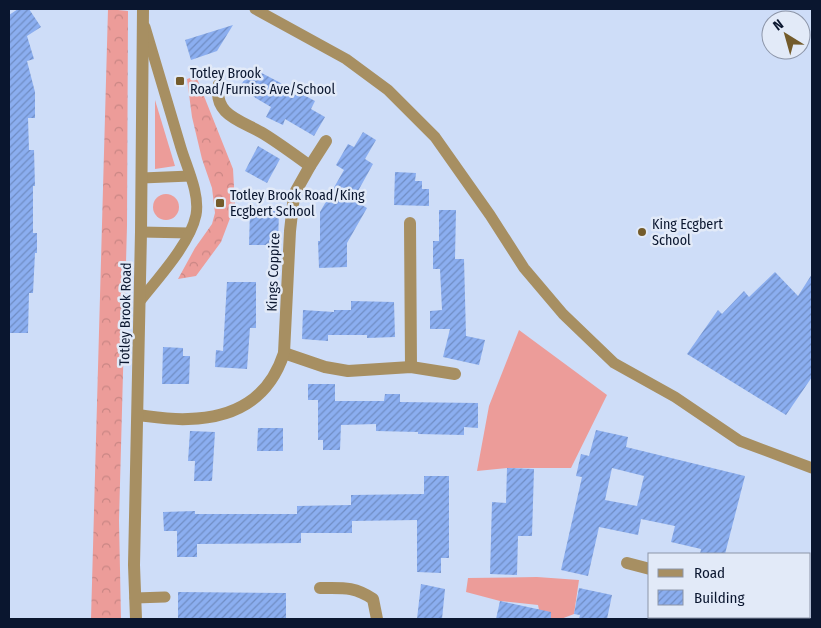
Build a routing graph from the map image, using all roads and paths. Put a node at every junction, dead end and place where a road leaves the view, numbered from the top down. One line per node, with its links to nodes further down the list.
1 (255, 9): 16 (lane)
2 (143, 15): 6 (lane); 7 (street, Totley Brook Road)
3 (219, 84): 5 (street)
4 (326, 141): 5 (street, Kings Coppice)
5 (310, 166): 12 (street, Kings Coppice)
6 (190, 176): 7 (lane); 10 (lane)
7 (142, 178): 9 (street, Totley Brook Road)
8 (410, 223): 13 (street)
9 (141, 232): 10 (lane); 11 (street, Totley Brook Road)
10 (189, 233): 11 (lane)
11 (140, 301): 15 (street, Totley Brook Road)
12 (284, 353): 13 (street); 15 (street, Kings Coppice)
13 (411, 367): 14 (street)
14 (455, 374)
15 (138, 415): 21 (street, Totley Brook Road)
16 (812, 468)
17 (627, 563): 18 (street)
18 (648, 568)
19 (320, 588): 23 (street)
20 (165, 597): 21 (lane)
21 (135, 598): 22 (street, Totley Brook Road)
22 (136, 619)
23 (377, 619)

